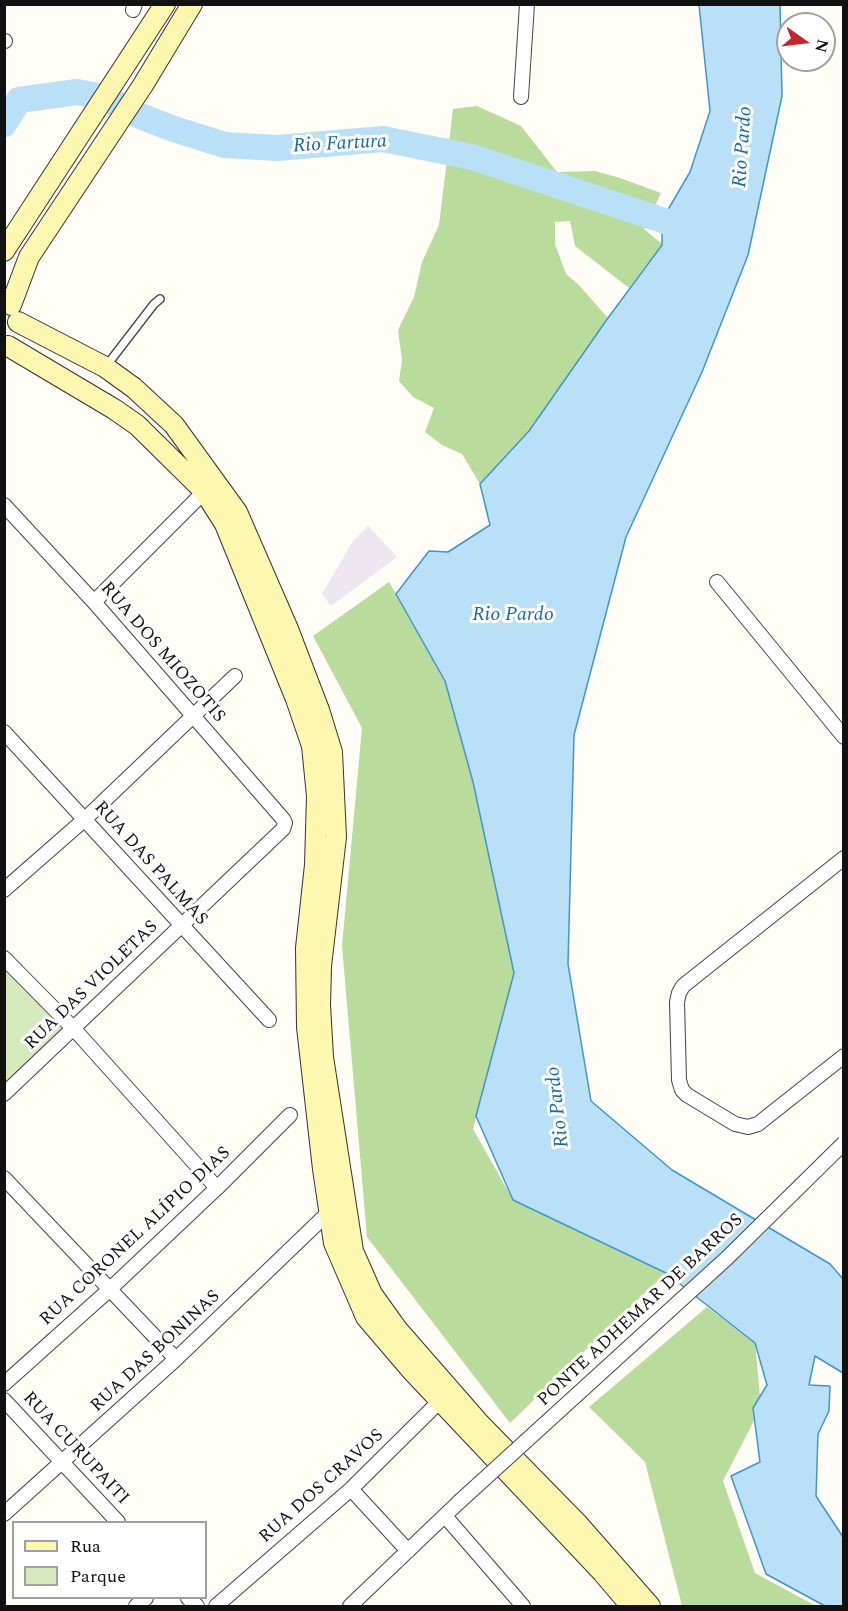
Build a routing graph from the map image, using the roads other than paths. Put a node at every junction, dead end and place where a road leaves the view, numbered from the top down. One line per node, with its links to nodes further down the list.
1 (165, 4): 5 (main road)
2 (192, 4): 7 (main road)
3 (527, 4): 4 (street)
4 (520, 97)
5 (4, 251)
6 (160, 299): 9 (lane)
7 (11, 308): 8 (main road); 9 (main road)
8 (6, 348): 10 (main road)
9 (105, 367): 10 (main road)
10 (210, 486): 13 (street); 32 (main road); 36 (main road)
11 (4, 505): 13 (street, RUA DOS MIOZOTIS)
12 (717, 582): 17 (street)
13 (94, 602): 15 (street, RUA DOS MIOZOTIS)
14 (235, 676): 15 (street)
15 (193, 717): 18 (street); 19 (street, RUA DOS MIOZOTIS)
16 (4, 732): 18 (street, RUA DAS PALMAS)
17 (843, 737)
18 (85, 819): 21 (street); 22 (street, RUA DAS PALMAS)
19 (283, 829): 22 (street, RUA DAS VIOLETAS)
20 (843, 858): 26 (street)
21 (4, 890)
22 (182, 925): 24 (street, RUA DAS PALMAS); 25 (street, RUA DAS VIOLETAS)
23 (4, 958): 25 (street)
24 (269, 1020)
25 (74, 1029): 27 (street, RUA DAS VIOLETAS); 31 (street)
26 (843, 1056)
27 (4, 1095)
28 (290, 1115): 31 (street, RUA CORONEL ALÍPIO DIAS)
29 (843, 1143): 41 (street, PONTE ADHEMAR DE BARROS, bridge)
30 (4, 1178): 33 (street)
31 (217, 1188): 33 (street, RUA CORONEL ALÍPIO DIAS)
32 (328, 1213): 34 (street, RUA DAS BONINAS); 36 (main road)
33 (109, 1290): 34 (street); 35 (street, RUA CORONEL ALÍPIO DIAS)
34 (176, 1359): 38 (street, RUA DAS BONINAS)
35 (4, 1383)
36 (445, 1396): 39 (street, RUA DOS CRAVOS); 47 (main road); 48 (main road)
37 (4, 1400): 38 (street, RUA CURUPAITI)
38 (63, 1462): 40 (street, RUA DAS BONINAS); 42 (street, RUA CURUPAITI)
39 (351, 1489): 43 (street); 44 (street, RUA DOS CRAVOS)
40 (4, 1514)
41 (445, 1516): 43 (street, PONTE ADHEMAR DE BARROS); 46 (street)
42 (117, 1521)
43 (408, 1551): 45 (street, PONTE ADHEMAR DE BARROS)
44 (216, 1606)
45 (350, 1606)
46 (523, 1606)
47 (631, 1606)
48 (650, 1606)

